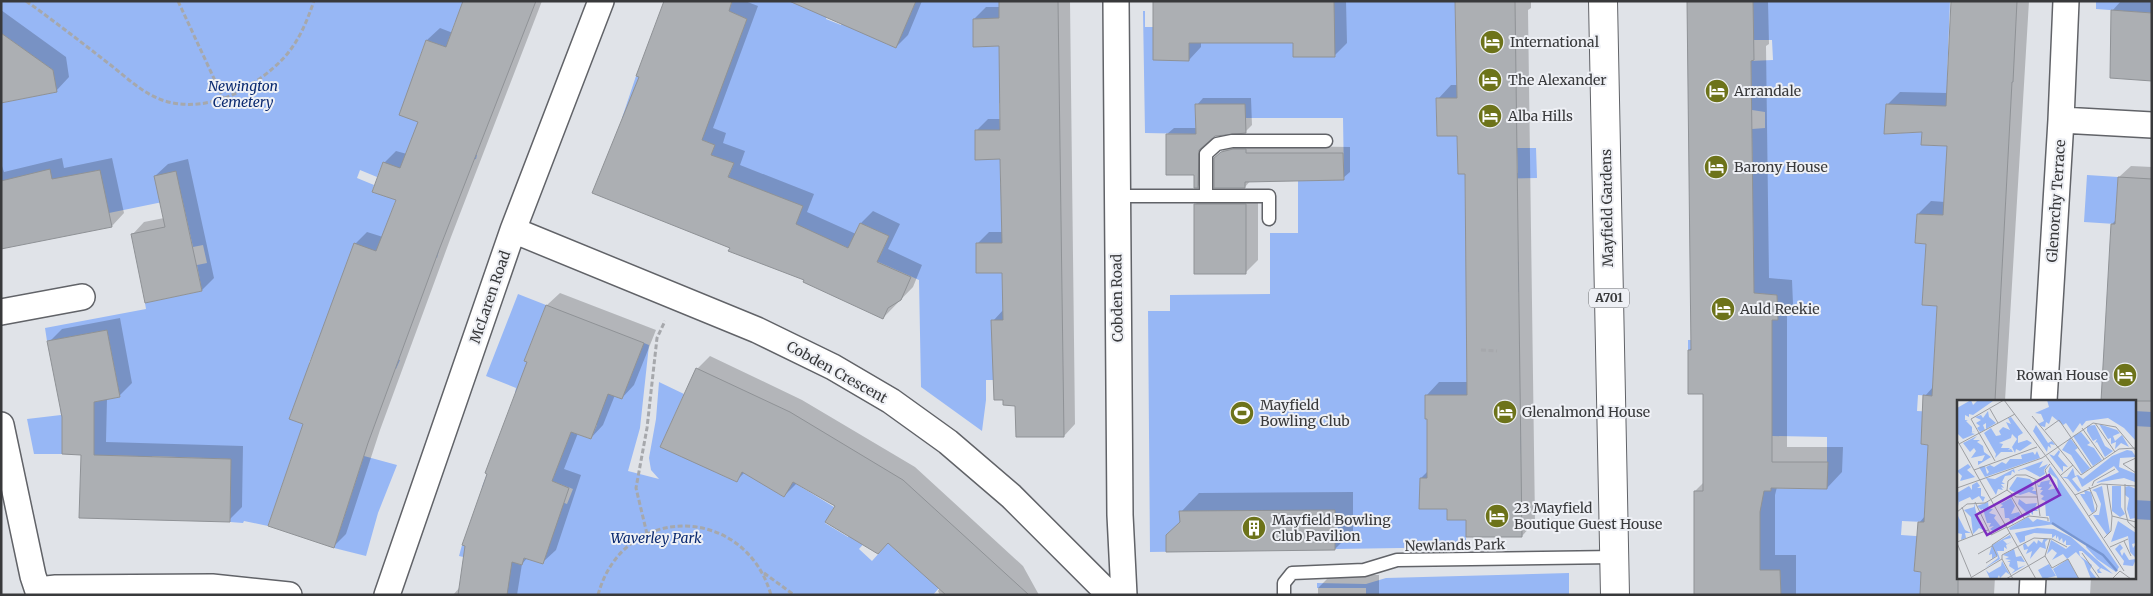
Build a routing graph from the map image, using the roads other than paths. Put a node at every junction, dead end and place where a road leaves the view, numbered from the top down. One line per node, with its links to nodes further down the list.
1 (601, 1): 11 (street, McLaren Road)
2 (1116, 1): 8 (street, Cobden Road)
3 (1603, 1): 16 (main road, Mayfield Gardens / A701)
4 (2066, 1): 5 (street, Glenorchy Terrace)
5 (2061, 120): 6 (street); 14 (street, Glenorchy Terrace)
6 (2152, 125)
7 (1326, 141): 9 (lane)
8 (1116, 196): 9 (lane); 22 (street, Cobden Road)
9 (1206, 196): 10 (lane)
10 (1268, 219)
11 (513, 230): 20 (street, McLaren Road); 21 (street, Cobden Crescent)
12 (82, 297): 13 (street)
13 (1, 312)
14 (2044, 400)
15 (1, 425): 18 (street)
16 (1614, 557): 23 (lane, Newlands Park); 24 (main road, Mayfield Gardens / A701)
17 (2033, 578): 25 (street)
18 (39, 594): 19 (street)
19 (289, 595)
20 (387, 595)
21 (1110, 595)
22 (1124, 595)
23 (1284, 595)
24 (1614, 595)
25 (2032, 595)

